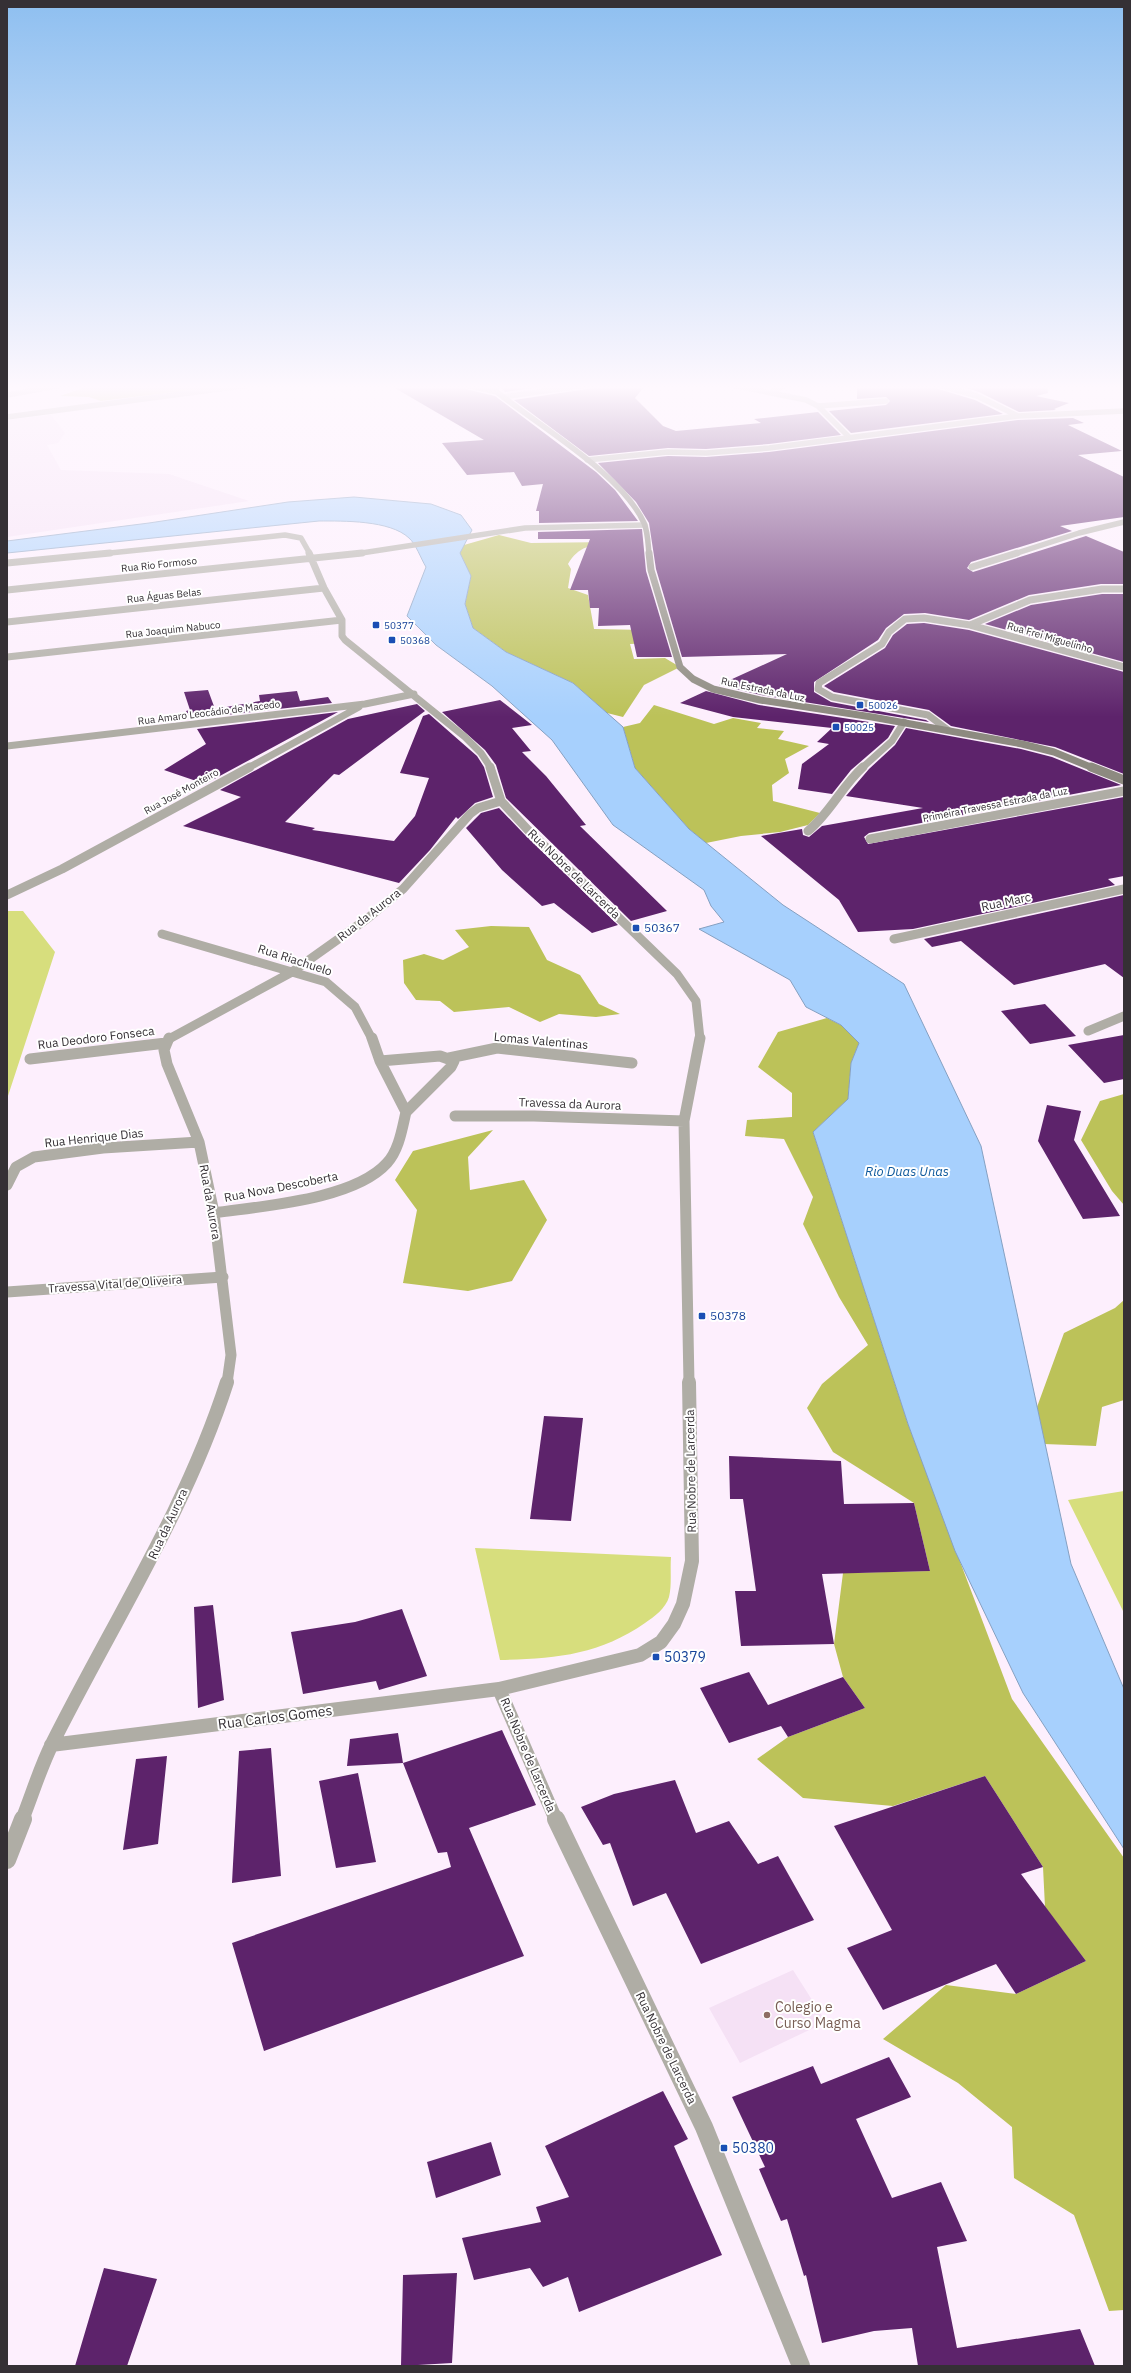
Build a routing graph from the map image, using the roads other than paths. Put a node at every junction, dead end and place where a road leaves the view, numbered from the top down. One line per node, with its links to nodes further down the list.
1 (626, 495): 3 (main road, Rua Estrada da Luz)
2 (1124, 522): 6 (street)
3 (645, 526): 4 (street, Rua Rio Formoso); 17 (main road, Rua Estrada da Luz)
4 (313, 559): 5 (street, Rua Nobre de Larcerda); 7 (street, Rua Nobre de Larcerda); 9 (street, Rua Rio Formoso)
5 (7, 563)
6 (972, 568)
7 (324, 588): 10 (street, Rua Nobre de Larcerda); 11 (street, Rua Águas Belas)
8 (1124, 589): 12 (street)
9 (7, 590)
10 (342, 620): 13 (street, Rua Joaquim Nabuco); 15 (street, Rua Nobre de Larcerda)
11 (7, 622)
12 (970, 625): 14 (street, Rua Frei Miguelinho); 18 (street, Rua Frei Miguelinho)
13 (7, 657)
14 (1124, 667)
15 (414, 694): 16 (street, Rua Amaro Leocádio de Macedo); 22 (street, Rua Nobre de Larcerda)
16 (365, 704): 19 (street, Rua Amaro Leocádio de Macedo); 26 (street, Rua José Monteiro)
17 (904, 722): 18 (main road, Rua Estrada da Luz); 23 (street)
18 (948, 730): 20 (main road, Rua Estrada da Luz)
19 (7, 746)
20 (1124, 780)
21 (1124, 791): 24 (street, Primeira Travessa Estrada da Luz)
22 (501, 801): 29 (street, Rua da Aurora); 39 (street, Rua Nobre de Larcerda)
23 (808, 831)
24 (870, 839)
25 (1124, 889): 28 (street, Rua Marc)
26 (7, 895)
27 (162, 934): 29 (street, Rua Riachuelo)
28 (894, 939)
29 (292, 972): 32 (street, Rua da Aurora); 35 (street, Rua Riachuelo)
30 (1124, 1016): 31 (street)
31 (1088, 1031)
32 (166, 1043): 34 (street, Rua Deodoro Fonseca); 40 (street, Rua da Aurora)
33 (449, 1058): 35 (street, Lomas Valentinas); 36 (street, Lomas Valentinas); 37 (street)
34 (30, 1059)
35 (380, 1061): 37 (street, Rua Riachuelo)
36 (632, 1063)
37 (406, 1112): 42 (street, Rua Nova Descoberta)
38 (455, 1116): 39 (street, Travessa da Aurora)
39 (684, 1121): 45 (street, Rua Nobre de Larcerda)
40 (199, 1142): 41 (street, Rua Henrique Dias); 42 (street, Rua da Aurora)
41 (7, 1185)
42 (214, 1213): 43 (street, Rua da Aurora)
43 (223, 1277): 44 (street, Travessa Vital de Oliveira); 46 (street, Rua da Aurora)
44 (7, 1292)
45 (500, 1689): 46 (street, Rua Carlos Gomes); 48 (street, Rua Nobre de Larcerda)
46 (51, 1745): 47 (street, Rua da Aurora)
47 (7, 1860)
48 (801, 2366)

